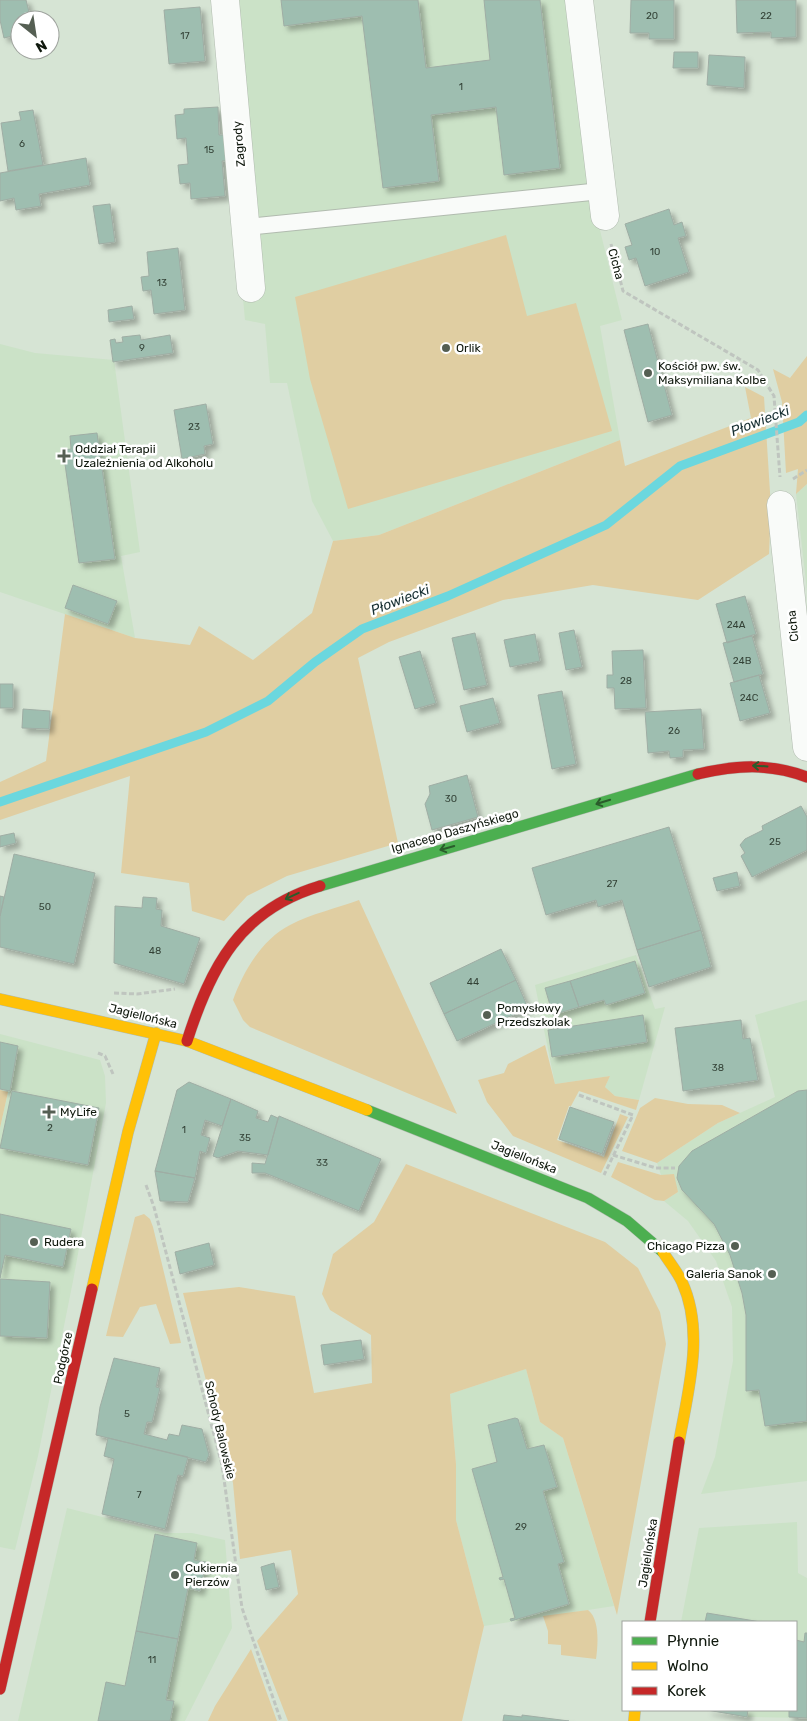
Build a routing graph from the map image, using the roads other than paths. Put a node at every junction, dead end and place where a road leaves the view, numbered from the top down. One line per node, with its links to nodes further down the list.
1 (225, 0): 4 (street, Zagrody)
2 (579, 0): 3 (street)
3 (603, 204): 4 (lane)
4 (246, 227): 5 (street, Zagrody)
5 (252, 288)
6 (781, 505): 7 (street, Cicha)
7 (802, 655): 8 (street, Cicha)
8 (807, 747)
9 (807, 777): 12 (street, Ignacego Daszyńskiego, one-way to 12)
10 (0, 999): 11 (street, Jagiellońska)
11 (156, 1033): 12 (street, Jagiellońska); 14 (street, Podgórze)
12 (187, 1041): 13 (street, Jagiellońska)
13 (650, 1621)
14 (0, 1689)

